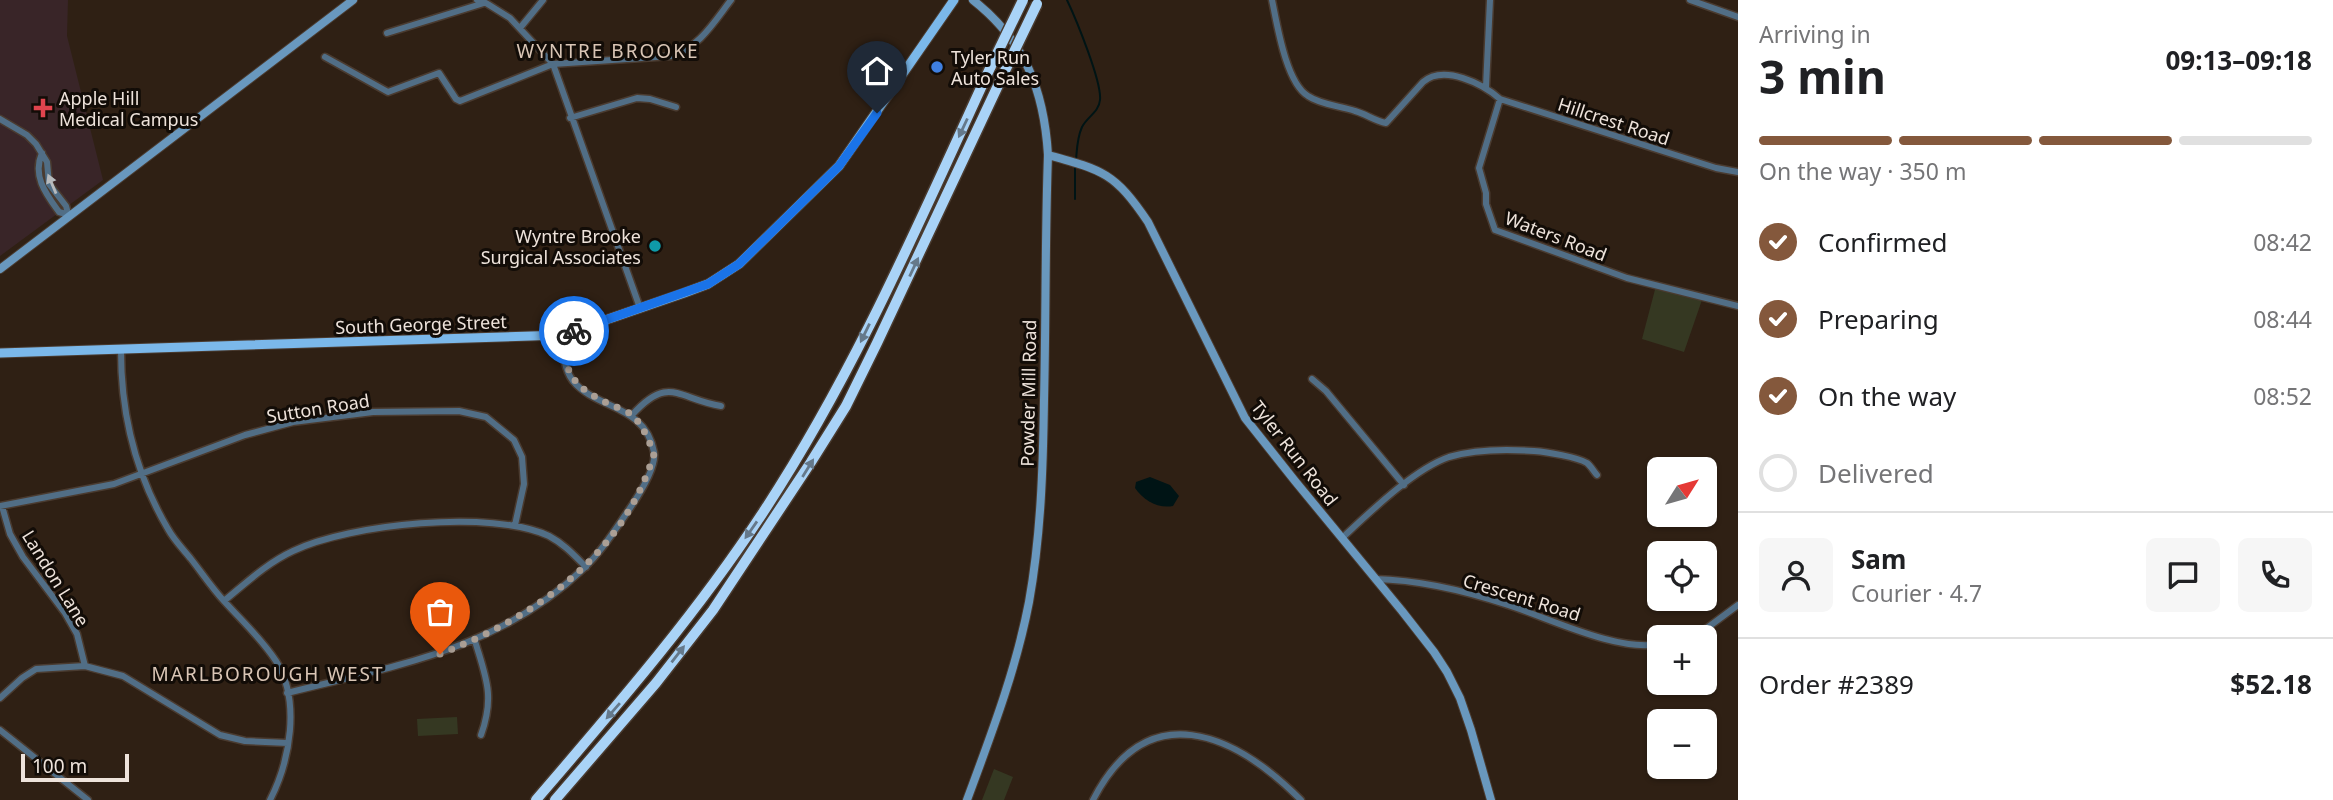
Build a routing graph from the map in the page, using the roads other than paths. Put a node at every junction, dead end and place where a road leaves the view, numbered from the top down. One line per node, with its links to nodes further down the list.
1 (353, 0): 25 (street)
2 (477, 0): 12 (street)
3 (543, 0): 14 (street)
4 (731, 0): 17 (street)
5 (954, 0): 28 (main road, South George Street)
6 (974, 0): 23 (street, Powder Mill Road)
7 (1023, 0): 56 (highway, one-way to 56, bridge)
8 (1272, 0): 18 (street)
9 (1490, 0): 18 (street)
10 (1689, 0): 13 (street)
11 (1038, 2): 57 (highway, one-way to 11, bridge)
12 (486, 3): 14 (street); 15 (street)
13 (1738, 17)
14 (520, 28): 17 (street)
15 (387, 33)
16 (325, 57): 17 (street)
17 (553, 64): 21 (street)
18 (1486, 87): 19 (street, Hillcrest Road)
19 (1500, 99): 24 (street, Hillcrest Road); 27 (street, Waters Road)
20 (676, 107): 21 (street)
21 (570, 118): 28 (street)
22 (0, 119): 25 (street)
23 (1048, 155): 40 (street, Tyler Run Road); 58 (street, Powder Mill Road)
24 (1738, 172)
25 (68, 216): 26 (street)
26 (0, 269)
27 (1738, 306)
28 (640, 308): 29 (main road, South George Street)
29 (562, 335): 30 (main road, South George Street); 34 (street)
30 (121, 351): 31 (main road, South George Street); 35 (street)
31 (0, 353)
32 (1312, 379): 37 (street)
33 (721, 406): 34 (street)
34 (632, 415): 41 (street)
35 (142, 474): 38 (street, Sutton Road); 39 (street, Sutton Road); 43 (street)
36 (1597, 475): 37 (street)
37 (1404, 485): 40 (street)
38 (1, 506): 48 (street, Landon Lane)
39 (515, 525): 41 (street); 43 (street)
40 (1342, 538): 42 (street, Tyler Run Road)
41 (586, 567): 46 (street)
42 (1375, 579): 47 (street, Crescent Road); 61 (street, Tyler Run Road)
43 (224, 601): 49 (street)
44 (1738, 605): 45 (street)
45 (1711, 625)
46 (475, 641): 49 (street); 52 (street)
47 (1647, 644)
48 (85, 666): 50 (street); 53 (street)
49 (287, 693): 53 (street)
50 (0, 698)
51 (0, 730): 54 (street)
52 (481, 735)
53 (288, 743): 55 (street)
54 (88, 800)
55 (271, 800)
56 (536, 800)
57 (555, 800)
58 (967, 800)
59 (1093, 800): 60 (street)
60 (1301, 800)
61 (1491, 800)

